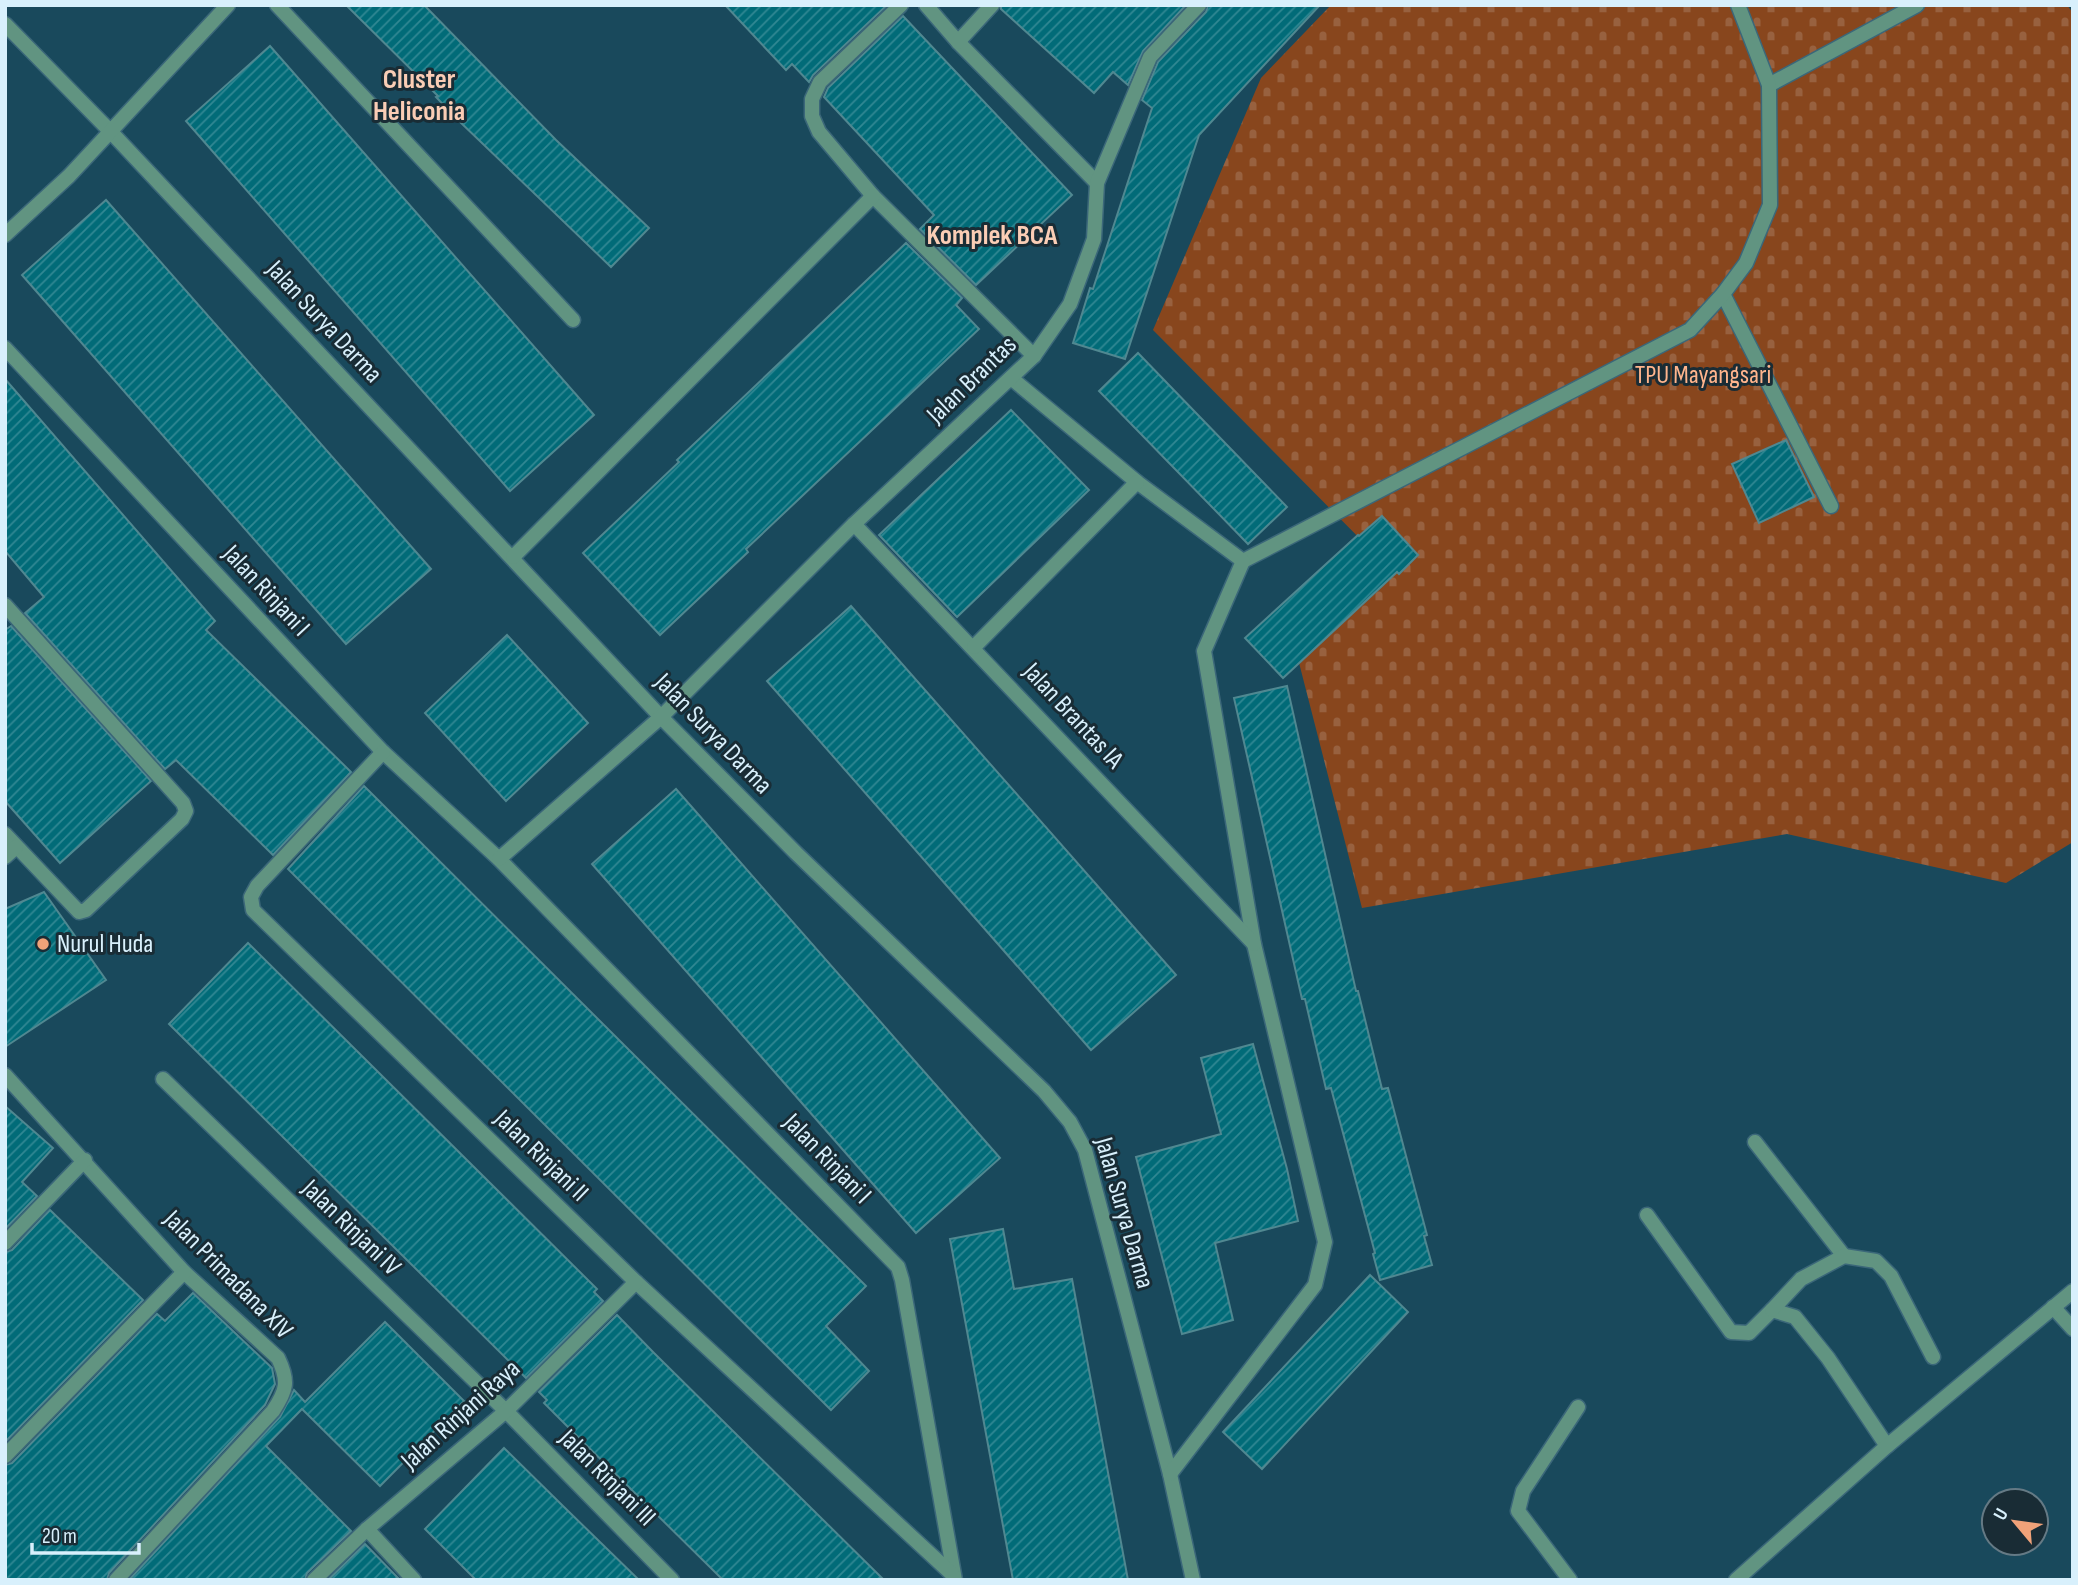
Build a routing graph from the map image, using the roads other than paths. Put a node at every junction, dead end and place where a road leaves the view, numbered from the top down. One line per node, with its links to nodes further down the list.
1 (228, 5): 12 (street)
2 (277, 5): 17 (street)
3 (901, 5): 14 (street)
4 (926, 5): 10 (street)
5 (992, 5): 10 (street)
6 (1199, 5): 13 (street, Jalan Brantas)
7 (1738, 5): 11 (street)
8 (1917, 5): 11 (street)
9 (5, 24): 12 (street, Jalan Surya Darma)
10 (958, 42): 13 (street)
11 (1769, 85): 16 (street)
12 (111, 132): 15 (street); 24 (street, Jalan Surya Darma)
13 (1097, 183): 19 (street, Jalan Brantas)
14 (873, 196): 19 (street); 24 (street)
15 (5, 234)
16 (1723, 294): 22 (street); 25 (street)
17 (573, 320)
18 (5, 348): 29 (street, Jalan Rinjani I)
19 (1034, 356): 20 (street, Jalan Brantas)
20 (1011, 377): 21 (street); 23 (street, Jalan Brantas)
21 (1137, 482): 25 (street); 27 (street)
22 (1831, 506)
23 (855, 524): 27 (street, Jalan Brantas IA); 28 (street, Jalan Brantas)
24 (513, 557): 28 (street, Jalan Surya Darma)
25 (1243, 561): 33 (street)
26 (5, 606): 31 (street)
27 (974, 647): 33 (street, Jalan Brantas IA)
28 (661, 717): 32 (street); 52 (street, Jalan Surya Darma)
29 (383, 752): 32 (street, Jalan Rinjani I); 42 (street, Jalan Rinjani II)
30 (5, 834): 31 (street)
31 (11, 852)
32 (499, 859): 54 (street, Jalan Rinjani I)
33 (1254, 944): 52 (street)
34 (5, 1075): 37 (street, Jalan Primadana XIV)
35 (163, 1079): 49 (street, Jalan Rinjani IV)
36 (1755, 1142): 40 (street)
37 (85, 1160): 39 (street); 41 (street, Jalan Primadana XIV)
38 (1647, 1215): 45 (street)
39 (5, 1243)
40 (1844, 1256): 45 (street); 47 (street)
41 (184, 1272): 51 (street); 55 (street, Jalan Primadana XIV)
42 (636, 1282): 49 (street, Jalan Rinjani Raya); 54 (street, Jalan Rinjani II)
43 (2073, 1291): 44 (street)
44 (2053, 1307): 46 (street); 50 (street)
45 (1772, 1310): 50 (street)
46 (2073, 1329)
47 (1933, 1357)
48 (1577, 1407): 60 (street)
49 (506, 1411): 53 (street, Jalan Rinjani Raya); 58 (street, Jalan Rinjani III)
50 (1887, 1446): 61 (street)
51 (5, 1456)
52 (1170, 1474): 59 (street, Jalan Surya Darma)
53 (366, 1529): 56 (street, Jalan Rinjani Raya); 57 (street)
54 (954, 1577)
55 (116, 1580)
56 (314, 1580)
57 (414, 1580)
58 (672, 1580)
59 (1193, 1580)
60 (1570, 1580)
61 (1736, 1580)

